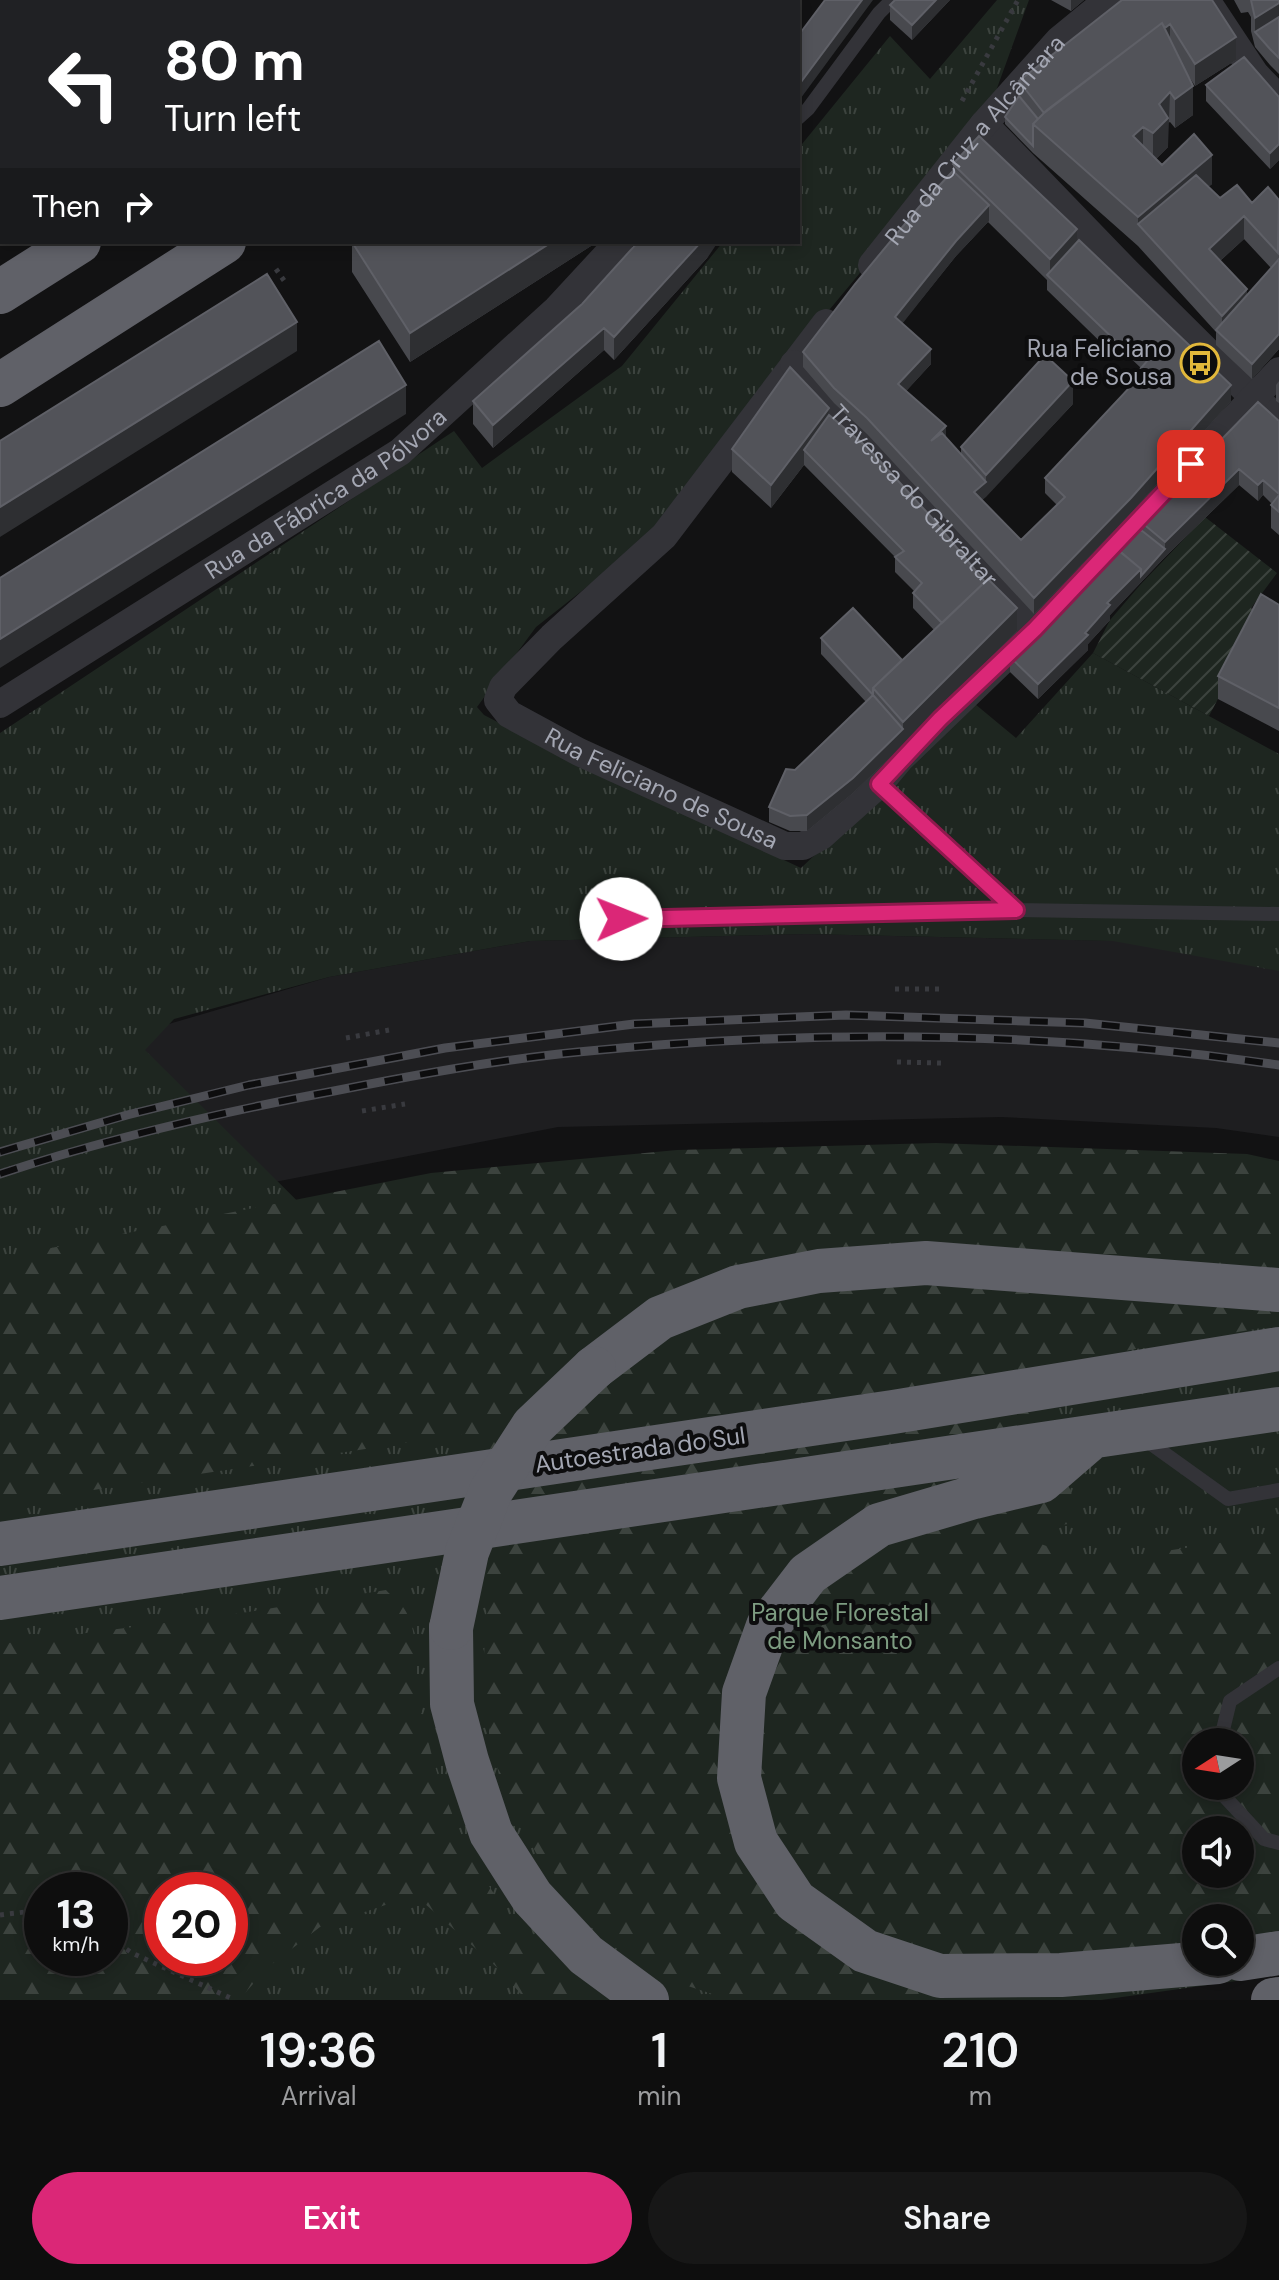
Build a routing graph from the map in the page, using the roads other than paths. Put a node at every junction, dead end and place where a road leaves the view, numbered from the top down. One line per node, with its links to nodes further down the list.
1 (892, 0): 5 (lane)
2 (1108, 0): 6 (street, Rua da Cruz a Alcântara)
3 (1206, 0): 4 (street)
4 (1279, 99)
5 (800, 116)
6 (984, 124): 11 (street, Rua da Cruz a Alcântara); 14 (street)
7 (76, 244): 10 (highway)
8 (221, 244): 13 (highway)
9 (617, 244): 17 (street, Rua da Fábrica da Pólvora)
10 (4, 288)
11 (794, 364): 16 (street, Travessa do Gibraltar); 18 (street, Rua da Cruz a Alcântara)
12 (1279, 371): 14 (street, Rua Feliciano de Sousa)
13 (0, 385)
14 (1254, 398): 15 (street); 16 (street, Rua Feliciano de Sousa)
15 (1279, 419)
16 (1035, 629): 19 (street, Rua Feliciano de Sousa)
17 (0, 704)
18 (521, 721): 19 (street, Rua Feliciano de Sousa)
19 (879, 784): 20 (lane)
20 (1016, 910): 21 (lane); 22 (lane)
21 (1279, 914)
22 (621, 919)
23 (1279, 1290): 38 (highway, bridge)
24 (1279, 1349): 28 (highway, Autoestrada do Sul)
25 (1279, 1409): 26 (highway)
26 (1112, 1434): 27 (lane); 29 (highway); 36 (highway)
27 (1279, 1490)
28 (0, 1544)
29 (0, 1598)
30 (1279, 1668): 31 (lane)
31 (1223, 1728)
32 (1228, 1800): 33 (lane)
33 (1279, 1843)
34 (1279, 1953): 35 (highway)
35 (1254, 1957)
36 (1182, 1965)
37 (1279, 1999): 39 (highway)
38 (647, 2000)
39 (1273, 2000)

